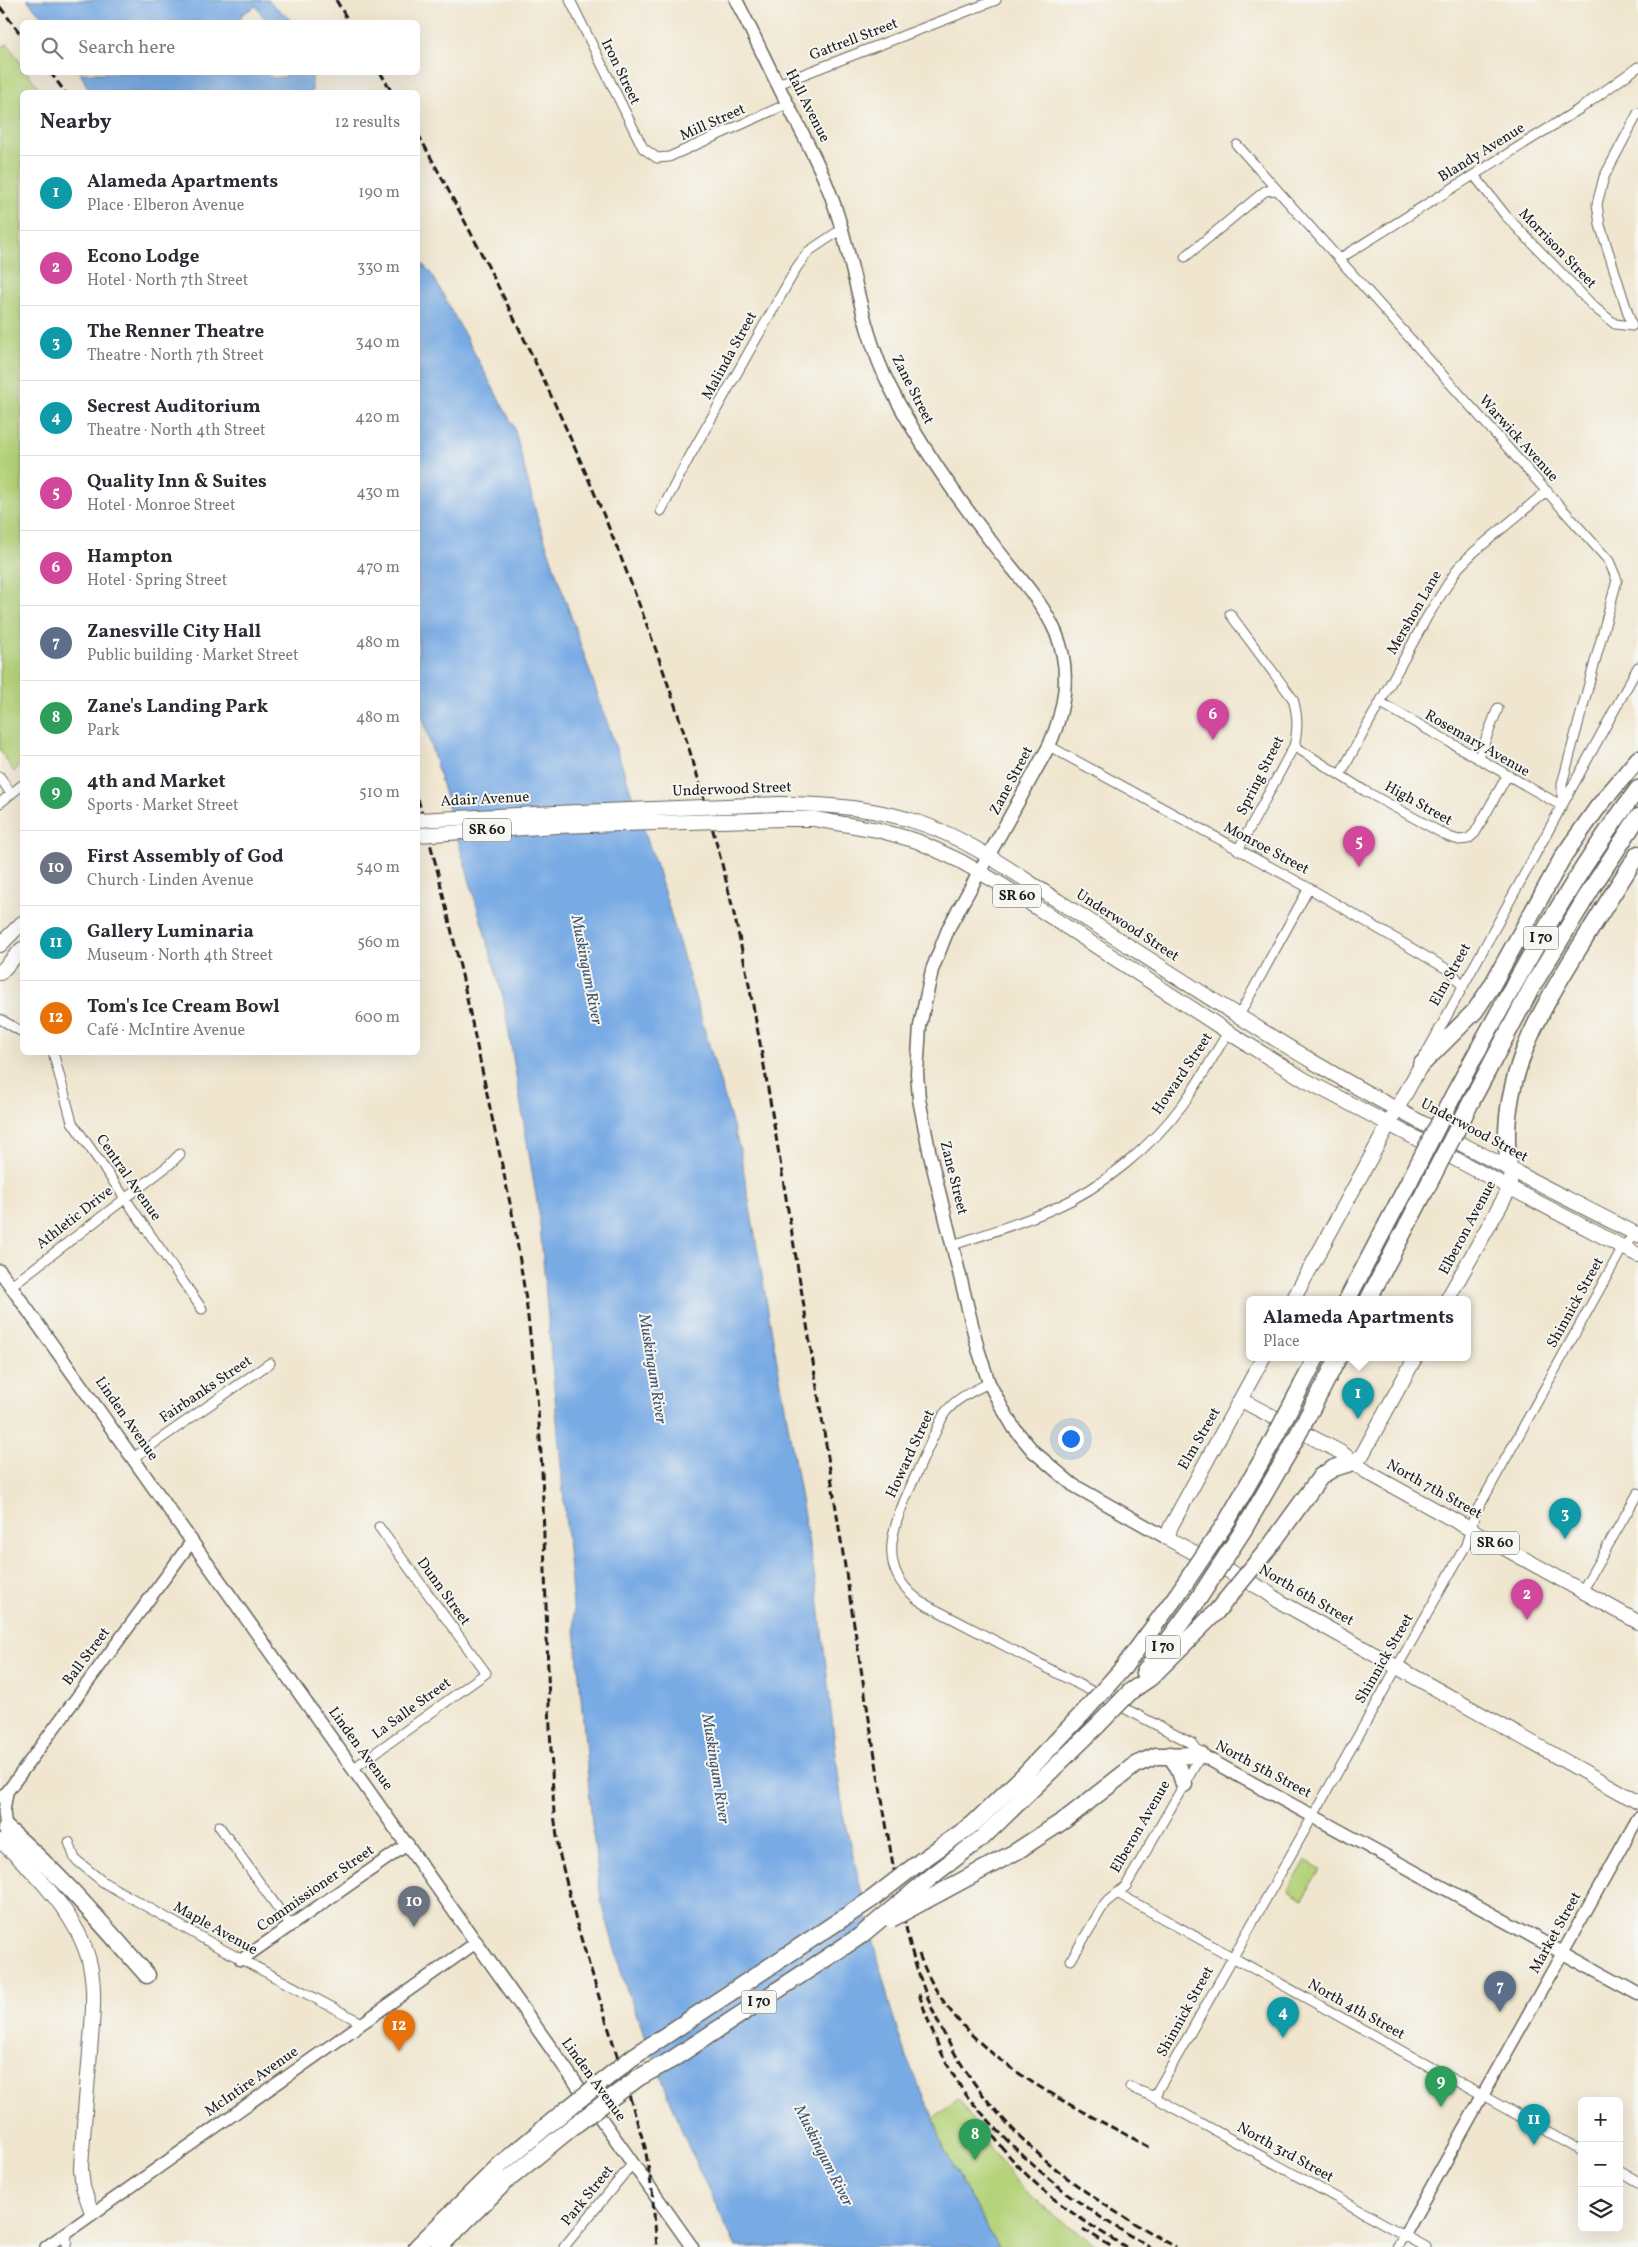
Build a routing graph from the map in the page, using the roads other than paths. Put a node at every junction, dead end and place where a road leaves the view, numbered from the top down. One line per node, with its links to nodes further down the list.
1 (570, 0): 9 (street, Iron Street)
2 (736, 0): 5 (main road, Hall Avenue)
3 (996, 0): 5 (street, Gattrell Street)
4 (1638, 67): 10 (street, Blandy Avenue)
5 (778, 84): 6 (main road, Hall Avenue)
6 (787, 104): 9 (street, Mill Street); 12 (main road, Hall Avenue)
7 (1638, 113): 10 (street, Morrison Street)
8 (1237, 146): 11 (street, Warwick Avenue)
9 (648, 154)
10 (1474, 175): 14 (street, Blandy Avenue)
11 (1276, 190): 13 (street); 14 (street, Warwick Avenue)
12 (842, 229): 16 (street, Malinda Street); 21 (main road, Zane Street)
13 (1185, 257)
14 (1339, 259): 15 (street, Warwick Avenue)
15 (1547, 491): 19 (street, Mershon Lane); 32 (street, Warwick Avenue)
16 (661, 511)
17 (1230, 614): 22 (street, Spring Street)
18 (1638, 667): 32 (street, Elm Street)
19 (1380, 703): 23 (street, Rosemary Avenue); 25 (street, Mershon Lane)
20 (1498, 708): 23 (street)
21 (1049, 746): 37 (street, Monroe Street); 39 (main road, Zane Street)
22 (1294, 746): 25 (street, High Street); 37 (street, Spring Street)
23 (1478, 759): 26 (street, Rosemary Avenue)
24 (1638, 759): 52 (highway)
25 (1340, 775): 26 (street, High Street)
26 (1507, 776): 32 (street, Rosemary Avenue)
27 (0, 777): 30 (street)
28 (20, 787): 30 (street)
29 (1638, 789): 66 (highway, I 70, bridge)
30 (11, 794): 31 (street)
31 (0, 803)
32 (1562, 806): 46 (street, Elm Street)
33 (1638, 817): 67 (highway, I 70, bridge)
34 (556, 819): 35 (main road, Adair Avenue / SR 60, bridge); 36 (main road, Adair Avenue / SR 60, bridge); 39 (main road, Underwood Street / SR 60, bridge); 40 (main road, Underwood Street / SR 60, bridge)
35 (420, 820)
36 (420, 835)
37 (1238, 850): 41 (street, Monroe Street)
38 (1638, 854): 56 (highway)
39 (989, 857): 40 (main road, Zane Street); 47 (main road, Underwood Street / SR 60)
40 (980, 872): 50 (main road, Underwood Street / SR 60); 60 (main road, Zane Street)
41 (1309, 888): 46 (street, Monroe Street); 47 (street)
42 (20, 925): 43 (main road)
43 (0, 945)
44 (20, 951): 45 (main road)
45 (0, 973)
46 (1463, 987): 52 (street, Elm Street)
47 (1238, 1017): 53 (main road, Underwood Street / SR 60)
48 (0, 1019): 49 (street)
49 (20, 1031)
50 (1228, 1032): 54 (main road, Underwood Street / SR 60); 60 (street, Howard Street)
51 (54, 1055): 58 (street, Central Avenue)
52 (1421, 1065): 53 (main road, Elm Street)
53 (1396, 1108): 54 (main road, Elm Street); 56 (main road, Underwood Street / SR 60)
54 (1389, 1124): 57 (main road, Underwood Street / SR 60); 65 (main road, Elm Street)
55 (180, 1154): 58 (street, Athletic Drive)
56 (1509, 1168): 57 (main road, Elberon Avenue); 59 (main road, Underwood Street / SR 60)
57 (1510, 1188): 61 (main road, Underwood Street / SR 60); 68 (main road, Elberon Avenue)
58 (125, 1197): 64 (street, Athletic Drive); 69 (street, Central Avenue)
59 (1637, 1233): 61 (street, Shinnick Street)
60 (952, 1245): 75 (main road, Zane Street)
61 (1623, 1247): 62 (main road, Underwood Street / SR 60); 81 (street, Shinnick Street)
62 (1638, 1255)
63 (0, 1271): 64 (main road, Linden Avenue)
64 (11, 1286): 77 (main road, Linden Avenue)
65 (1296, 1296)
66 (1348, 1296)
67 (1370, 1296)
68 (1449, 1296)
69 (202, 1310)
70 (1261, 1361): 76 (main road, Elm Street)
71 (1314, 1361): 125 (highway, I 70, bridge)
72 (1336, 1361): 89 (highway, I 70, bridge)
73 (1413, 1361): 78 (main road)
74 (270, 1363): 77 (street, Fairbanks Street)
75 (989, 1383): 82 (main road, North 6th Street); 84 (street, Howard Street)
76 (1241, 1400): 78 (main road, North 7th Street); 82 (main road, Elm Street)
77 (133, 1458): 83 (main road, Linden Avenue)
78 (1353, 1462): 81 (main road, North 7th Street / SR 60); 89 (highway, bridge)
79 (1638, 1492): 85 (street)
80 (379, 1527): 88 (street, Dunn Street)
81 (1470, 1529): 85 (main road, North 7th Street / SR 60); 87 (street, Shinnick Street)
82 (1167, 1538): 87 (main road, North 6th Street)
83 (192, 1541): 92 (main road, Linden Avenue); 94 (street, Ball Street)
84 (892, 1558): 91 (street, North 5th Street)
85 (1582, 1592): 86 (main road, North 7th Street / SR 60)
86 (1638, 1622)
87 (1397, 1667): 95 (main road, North 6th Street); 96 (street, Shinnick Street)
88 (486, 1673): 92 (street, La Salle Street)
89 (1131, 1691): 104 (highway, I 70, bridge)
90 (1170, 1755): 91 (highway); 93 (highway); 104 (highway, bridge)
91 (1201, 1755): 93 (street, Elberon Avenue); 96 (main road, North 5th Street)
92 (354, 1768): 101 (main road, Linden Avenue)
93 (1184, 1784): 102 (street, Elberon Avenue)
94 (3, 1794): 99 (street, Ball Street)
95 (1638, 1802)
96 (1313, 1816): 106 (main road, North 5th Street); 107 (street, Shinnick Street)
97 (1638, 1818): 106 (street, Market Street)
98 (219, 1826): 103 (street)
99 (2, 1831): 110 (highway); 120 (main road)
100 (69, 1842): 108 (street, Maple Avenue)
101 (408, 1844): 103 (street, Commissioner Street); 105 (main road, Linden Avenue)
102 (1117, 1893): 107 (street, North 4th Street); 109 (street, Elberon Avenue)
103 (290, 1926): 108 (street, Commissioner Street)
104 (860, 1936): 126 (highway, I 70, bridge)
105 (477, 1942): 112 (street, McIntire Avenue); 117 (main road, Linden Avenue)
106 (1563, 1951): 111 (main road, North 5th Street); 114 (street, Market Street)
107 (1232, 1957): 114 (street, North 4th Street); 115 (street, Shinnick Street)
108 (241, 1960): 112 (street, Maple Avenue)
109 (1071, 1960)
110 (148, 1975)
111 (1638, 1994)
112 (362, 2024): 120 (street, McIntire Avenue)
113 (1130, 2087): 115 (street, North 3rd Street)
114 (1482, 2095): 116 (street, North 4th Street); 122 (street, Market Street)
115 (1154, 2097): 122 (street, North 3rd Street)
116 (1578, 2149)
117 (633, 2163): 127 (street, Park Street); 128 (main road, Linden Avenue)
118 (1623, 2173): 119 (street)
119 (1638, 2182)
120 (92, 2213): 121 (street, McIntire Avenue)
121 (67, 2232): 123 (street, McIntire Avenue); 124 (street)
122 (1405, 2234): 129 (street, Market Street); 130 (street, North 3rd Street)
123 (46, 2247)
124 (66, 2247)
125 (417, 2247)
126 (438, 2247)
127 (564, 2247)
128 (692, 2247)
129 (1397, 2247)
130 (1426, 2247)

